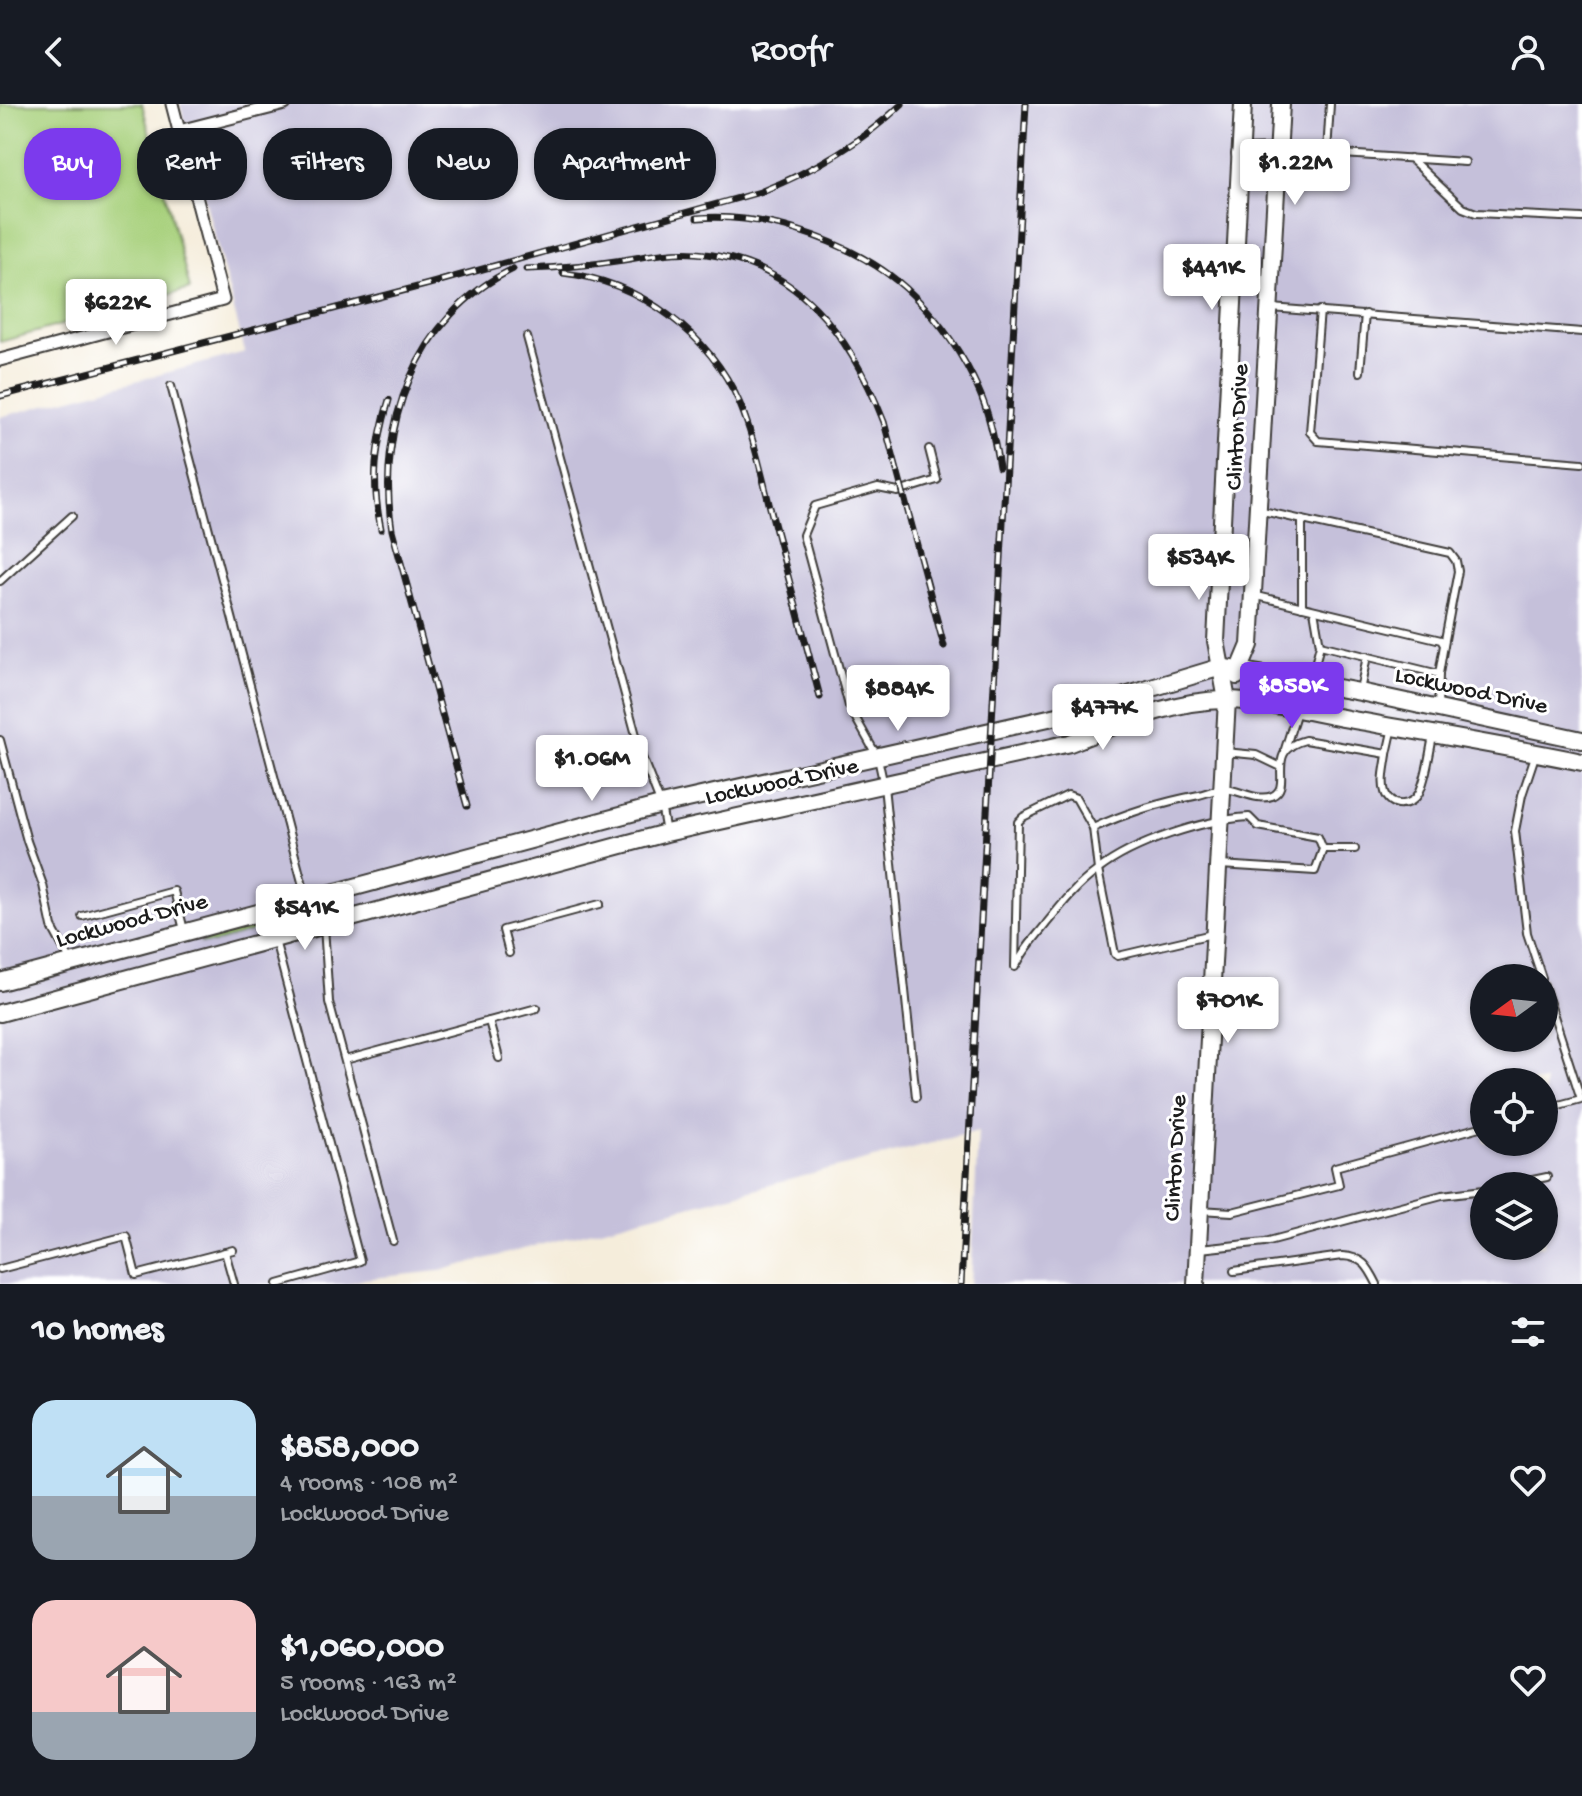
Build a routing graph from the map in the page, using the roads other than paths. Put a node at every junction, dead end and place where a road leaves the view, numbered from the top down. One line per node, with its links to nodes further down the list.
1 (172, 104): 6 (street)
2 (285, 104): 7 (street)
3 (1243, 104): 10 (main road, Clinton Drive)
4 (1281, 104): 8 (main road, Clinton Drive)
5 (1330, 104): 9 (lane)
6 (178, 128)
7 (191, 128)
8 (1278, 153): 9 (lane); 10 (main road); 15 (main road, Clinton Drive)
9 (1327, 153): 11 (lane)
10 (1240, 154): 35 (main road, Clinton Drive)
11 (1410, 158): 12 (lane); 14 (lane)
12 (1465, 162)
13 (197, 200): 20 (street)
14 (1582, 218)
15 (1271, 308): 16 (lane); 25 (main road, Clinton Drive)
16 (1320, 310): 17 (lane); 24 (lane)
17 (1365, 314): 18 (lane); 21 (lane)
18 (1582, 332)
19 (527, 337): 57 (lane)
20 (0, 360)
21 (1360, 372)
22 (171, 386): 65 (lane)
23 (929, 449): 52 (lane)
24 (1582, 463)
25 (1258, 510): 27 (lane); 29 (main road, Clinton Drive)
26 (72, 516): 28 (lane)
27 (1302, 520): 30 (lane); 33 (lane)
28 (0, 581)
29 (1253, 595): 30 (lane); 36 (main road, Clinton Drive)
30 (1302, 607): 31 (lane)
31 (1314, 610): 32 (lane); 33 (lane)
32 (1320, 645): 34 (lane); 38 (lane)
33 (1444, 645): 37 (lane)
34 (1367, 656): 37 (lane); 39 (lane)
35 (1221, 667): 36 (main road, Lockwood Drive); 40 (main road, Clinton Drive); 52 (main road, Lockwood Drive)
36 (1239, 670): 38 (main road, Lockwood Drive); 40 (main road, Clinton Drive)
37 (1439, 674): 41 (lane)
38 (1310, 683): 39 (main road, Lockwood Drive)
39 (1360, 692): 41 (main road, Lockwood Drive)
40 (1227, 700): 42 (main road, Lockwood Drive); 49 (main road, Clinton Drive); 55 (main road, Lockwood Drive)
41 (1438, 709): 44 (main road, Lockwood Drive); 45 (main road)
42 (1297, 710): 43 (main road, Lockwood Drive); 48 (lane)
43 (1393, 727): 45 (main road, Lockwood Drive); 51 (lane)
44 (1539, 731): 47 (main road, Lockwood Drive); 50 (main road)
45 (1434, 734): 50 (main road, Lockwood Drive); 51 (lane)
46 (0, 740): 75 (lane)
47 (1582, 740)
48 (1285, 749): 51 (lane); 54 (lane)
49 (1225, 752): 54 (lane); 56 (main road, Clinton Drive)
50 (1536, 753): 53 (main road, Lockwood Drive); 76 (lane)
51 (1387, 754)
52 (878, 758): 55 (lane); 57 (main road, Lockwood Drive)
53 (1582, 762)
54 (1279, 766): 56 (lane)
55 (884, 786): 60 (main road, Lockwood Drive); 85 (lane)
56 (1222, 789): 58 (main road, Clinton Drive); 59 (lane)
57 (661, 805): 60 (lane); 65 (main road, Lockwood Drive)
58 (1221, 819): 61 (lane); 63 (main road, Clinton Drive); 64 (lane)
59 (1093, 828): 64 (lane); 64 (lane)
60 (666, 833): 68 (main road, Lockwood Drive)
61 (1323, 849): 62 (lane); 63 (lane)
62 (1355, 849)
63 (1218, 865): 70 (main road, Clinton Drive)
64 (1098, 870): 70 (lane)
65 (307, 901): 68 (lane); 69 (main road, Lockwood Drive)
66 (600, 904): 72 (lane)
67 (82, 916): 69 (lane)
68 (324, 926): 71 (main road, Lockwood Drive); 84 (lane)
69 (185, 933): 73 (main road, Lockwood Drive); 74 (main road)
70 (1214, 933): 89 (main road, Clinton Drive)
71 (275, 940): 74 (main road, Lockwood Drive); 95 (lane)
72 (509, 953)
73 (98, 956): 75 (main road, Lockwood Drive); 78 (main road)
74 (192, 962): 78 (main road, Lockwood Drive)
75 (72, 963): 77 (main road, Lockwood Drive)
76 (1537, 964)
77 (0, 982)
78 (106, 985): 80 (main road, Lockwood Drive)
79 (537, 1008): 81 (lane)
80 (0, 1013)
81 (489, 1021): 83 (lane); 84 (lane)
82 (1558, 1028): 86 (lane)
83 (499, 1058)
84 (345, 1060): 90 (lane)
85 (916, 1097)
86 (1558, 1105)
87 (1470, 1130): 89 (lane)
88 (1470, 1192): 91 (lane)
89 (1198, 1210): 91 (main road, Clinton Drive)
90 (393, 1241)
91 (1197, 1249): 96 (main road, Clinton Drive)
92 (0, 1269): 94 (lane)
93 (1234, 1271): 97 (lane)
94 (234, 1284)
95 (278, 1284)
96 (1196, 1284)
97 (1377, 1284)

